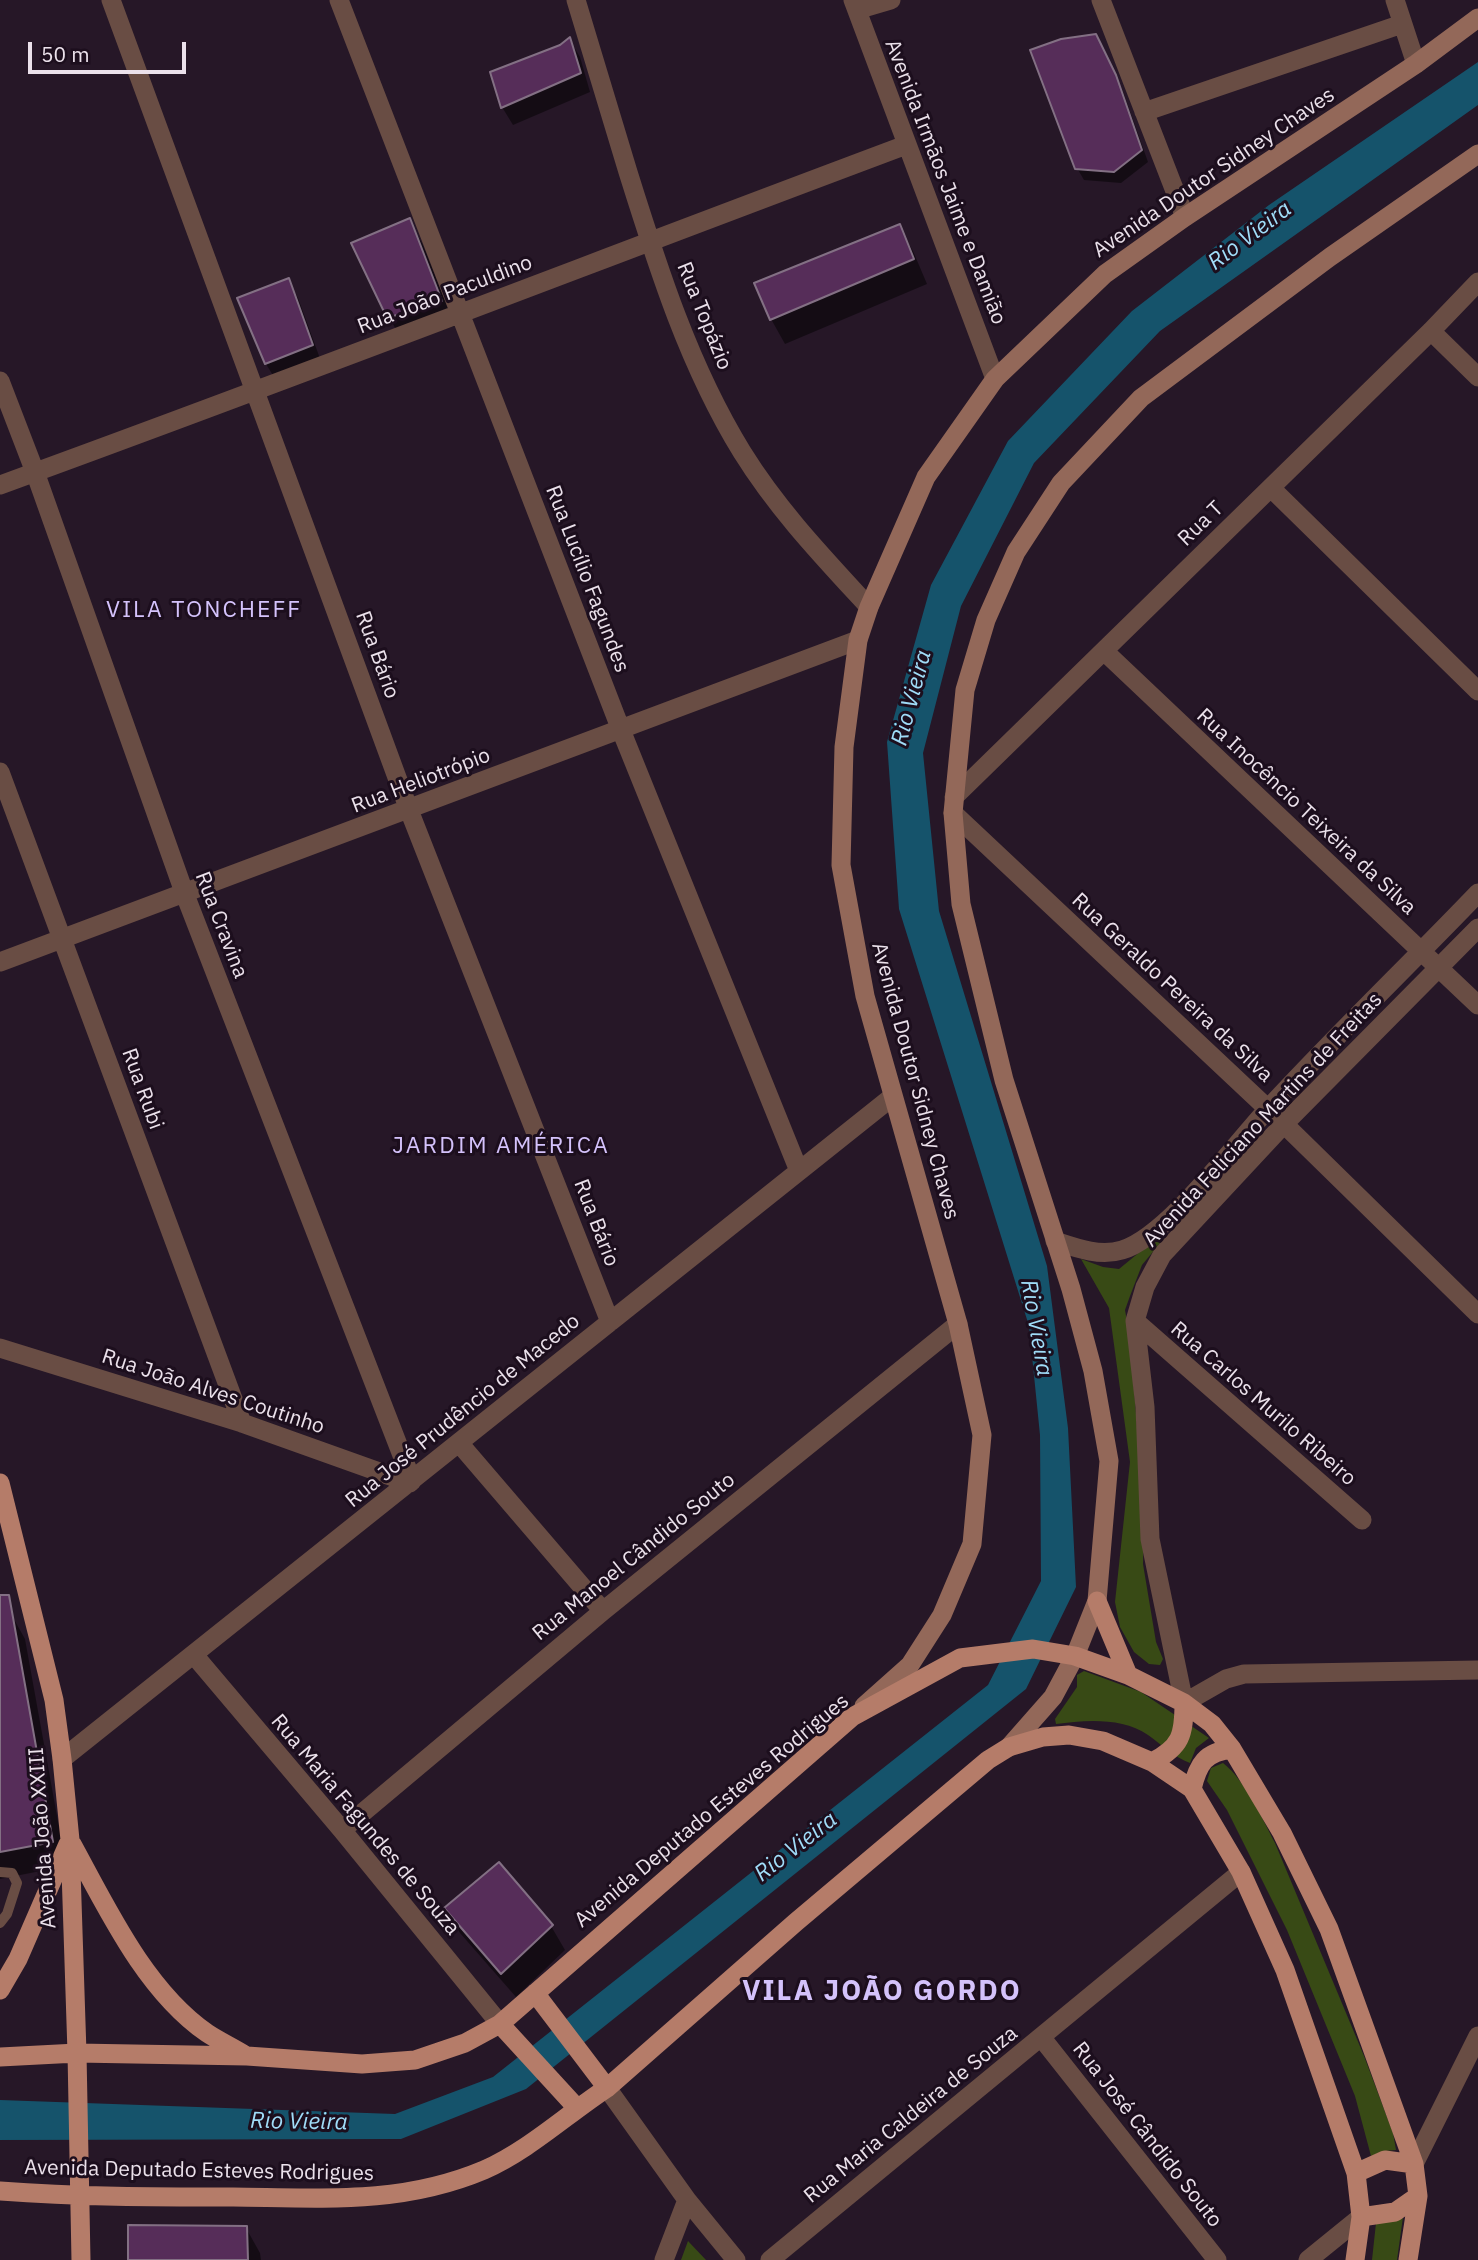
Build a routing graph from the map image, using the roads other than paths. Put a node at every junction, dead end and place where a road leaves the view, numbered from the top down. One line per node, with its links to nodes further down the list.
1 (111, 0): 22 (street, Rua Bário)
2 (339, 0): 17 (street, Rua Lucílio Fagundes)
3 (576, 0): 15 (street, Rua Topázio)
4 (891, 0): 7 (street)
5 (1101, 0): 11 (street)
6 (1395, 0): 9 (street)
7 (855, 5): 12 (street, Avenida Irmãos Jaime e Damião)
8 (1478, 18): 10 (main road, Avenida Doutor Sidney Chaves)
9 (1402, 24): 10 (street); 11 (street)
10 (1416, 64): 14 (main road, Avenida Doutor Sidney Chaves)
11 (1144, 112): 14 (street)
12 (906, 145): 15 (street, Rua João Paculdino); 20 (street, Avenida Irmãos Jaime e Damião)
13 (1478, 154): 32 (main road)
14 (1185, 217): 20 (main road, Avenida Doutor Sidney Chaves)
15 (649, 240): 17 (street, Rua João Paculdino); 26 (street, Rua Topázio)
16 (1478, 282): 18 (street, Rua T)
17 (461, 314): 22 (street, Rua João Paculdino); 30 (street, Rua Lucílio Fagundes)
18 (1431, 331): 19 (street); 25 (street, Rua T)
19 (1478, 377)
20 (995, 379): 26 (main road, Avenida Doutor Sidney Chaves)
21 (0, 381): 23 (street, Rua Cravina)
22 (256, 390): 23 (street, Rua João Paculdino); 33 (street, Rua Bário)
23 (35, 472): 24 (street, Rua João Paculdino); 34 (street, Rua Cravina)
24 (0, 485)
25 (1271, 488): 28 (street, Rua T); 29 (street)
26 (869, 607): 27 (main road, Avenida Doutor Sidney Chaves)
27 (858, 640): 30 (street, Rua Heliotrópio); 42 (main road, Avenida Doutor Sidney Chaves)
28 (1104, 651): 32 (street, Rua T); 38 (street, Rua Inocêncio Teixeira da Silva)
29 (1478, 691)
30 (621, 730): 33 (street, Rua Heliotrópio); 45 (street, Rua Lucílio Fagundes)
31 (0, 772): 37 (street, Rua Rubi)
32 (953, 805): 43 (street, Rua Geraldo Pereira da Silva); 46 (main road)
33 (409, 810): 34 (street, Rua Heliotrópio); 49 (street, Rua Bário)
34 (184, 892): 37 (street, Rua Heliotrópio); 54 (street, Rua Cravina)
35 (1478, 893): 38 (street, Avenida Feliciano Martins de Freitas)
36 (1478, 928): 40 (street, Avenida Feliciano Martins de Freitas)
37 (63, 940): 39 (street, Rua Heliotrópio); 52 (street, Rua Rubi)
38 (1421, 951): 40 (street, Rua Inocêncio Teixeira da Silva); 43 (street, Avenida Feliciano Martins de Freitas)
39 (0, 962)
40 (1439, 968): 41 (street, Rua Inocêncio Teixeira da Silva); 44 (street, Avenida Feliciano Martins de Freitas)
41 (1478, 1005)
42 (892, 1097): 45 (street, Rua José Prudêncio de Macedo); 50 (main road, Avenida Doutor Sidney Chaves)
43 (1268, 1110): 44 (street, Rua Geraldo Pereira da Silva); 46 (street, Avenida Feliciano Martins de Freitas)
44 (1284, 1125): 47 (street, Rua Geraldo Pereira da Silva); 48 (street, Avenida Feliciano Martins de Freitas)
45 (799, 1171): 49 (street, Rua José Prudêncio de Macedo)
46 (1055, 1241): 57 (main road)
47 (1478, 1314)
48 (1135, 1321): 56 (street, Rua Carlos Murilo Ribeiro); 63 (street, Avenida Feliciano Martins de Freitas)
49 (610, 1322): 53 (street, Rua José Prudêncio de Macedo)
50 (958, 1324): 58 (street, Rua Manoel Cândido Souto); 64 (main road, Avenida Doutor Sidney Chaves)
51 (0, 1348): 52 (street, Rua João Alves Coutinho)
52 (242, 1423): 54 (street, Rua João Alves Coutinho)
53 (459, 1443): 54 (street, Rua José Prudêncio de Macedo); 58 (street)
54 (411, 1482): 59 (street, Rua José Prudêncio de Macedo)
55 (0, 1483): 67 (main road, Avenida João XXIII)
56 (1362, 1520)
57 (1097, 1601): 60 (main road); 62 (main road)
58 (603, 1611): 70 (street, Rua Manoel Cândido Souto)
59 (194, 1655): 67 (street, Rua José Prudêncio de Macedo); 70 (street, Rua Maria Fagundes de Souza)
60 (1075, 1656): 62 (main road, Avenida Deputado Esteves Rodrigues); 64 (main road, Avenida Deputado Esteves Rodrigues); 65 (main road)
61 (1478, 1670): 63 (street)
62 (1128, 1675): 63 (main road, Avenida Deputado Esteves Rodrigues)
63 (1184, 1703): 66 (main road, Avenida Deputado Esteves Rodrigues); 68 (main road)
64 (852, 1717): 76 (main road, Avenida Deputado Esteves Rodrigues)
65 (1009, 1747): 68 (main road, Avenida Deputado Esteves Rodrigues); 83 (main road, Avenida Deputado Esteves Rodrigues)
66 (1232, 1749): 69 (main road); 85 (main road, Avenida Deputado Esteves Rodrigues)
67 (62, 1759): 71 (main road, Avenida João XXIII)
68 (1152, 1762): 69 (main road, Avenida Deputado Esteves Rodrigues)
69 (1192, 1789): 73 (main road, Avenida Deputado Esteves Rodrigues)
70 (342, 1830): 77 (street, Rua Maria Fagundes de Souza)
71 (70, 1840): 75 (main road); 80 (main road, Avenida João XXIII); 81 (main road)
72 (0, 1872): 74 (lane)
73 (1241, 1872): 79 (street, Rua Maria Caldeira de Souza); 86 (main road, Avenida Deputado Esteves Rodrigues)
74 (2, 1917)
75 (0, 1990)
76 (541, 2000): 77 (main road, Avenida Deputado Esteves Rodrigues); 83 (main road)
77 (505, 2031): 81 (main road, Avenida Deputado Esteves Rodrigues); 84 (main road)
78 (1478, 2036): 85 (street)
79 (1041, 2037): 95 (street, Rua Maria Caldeira de Souza); 96 (street, Rua José Cândido Souto)
80 (77, 2053): 81 (main road, Avenida Deputado Esteves Rodrigues); 82 (main road, Avenida Deputado Esteves Rodrigues); 89 (main road, Avenida João XXIII)
81 (247, 2056)
82 (0, 2057)
83 (602, 2081): 84 (main road, Avenida Deputado Esteves Rodrigues); 90 (street)
84 (572, 2102): 89 (main road, Avenida Deputado Esteves Rodrigues)
85 (1414, 2164): 86 (main road); 88 (main road, Avenida Deputado Esteves Rodrigues)
86 (1356, 2173): 91 (main road, Avenida Deputado Esteves Rodrigues)
87 (0, 2191): 89 (main road, Avenida Deputado Esteves Rodrigues)
88 (1418, 2196): 91 (main road); 99 (main road, Avenida Deputado Esteves Rodrigues)
89 (80, 2197): 92 (main road, Avenida João XXIII)
90 (687, 2200): 93 (street); 94 (street)
91 (1361, 2217): 97 (street); 98 (main road, Avenida Deputado Esteves Rodrigues)
92 (81, 2260)
93 (664, 2260)
94 (736, 2260)
95 (770, 2260)
96 (1217, 2260)
97 (1308, 2260)
98 (1355, 2260)
99 (1408, 2260)

